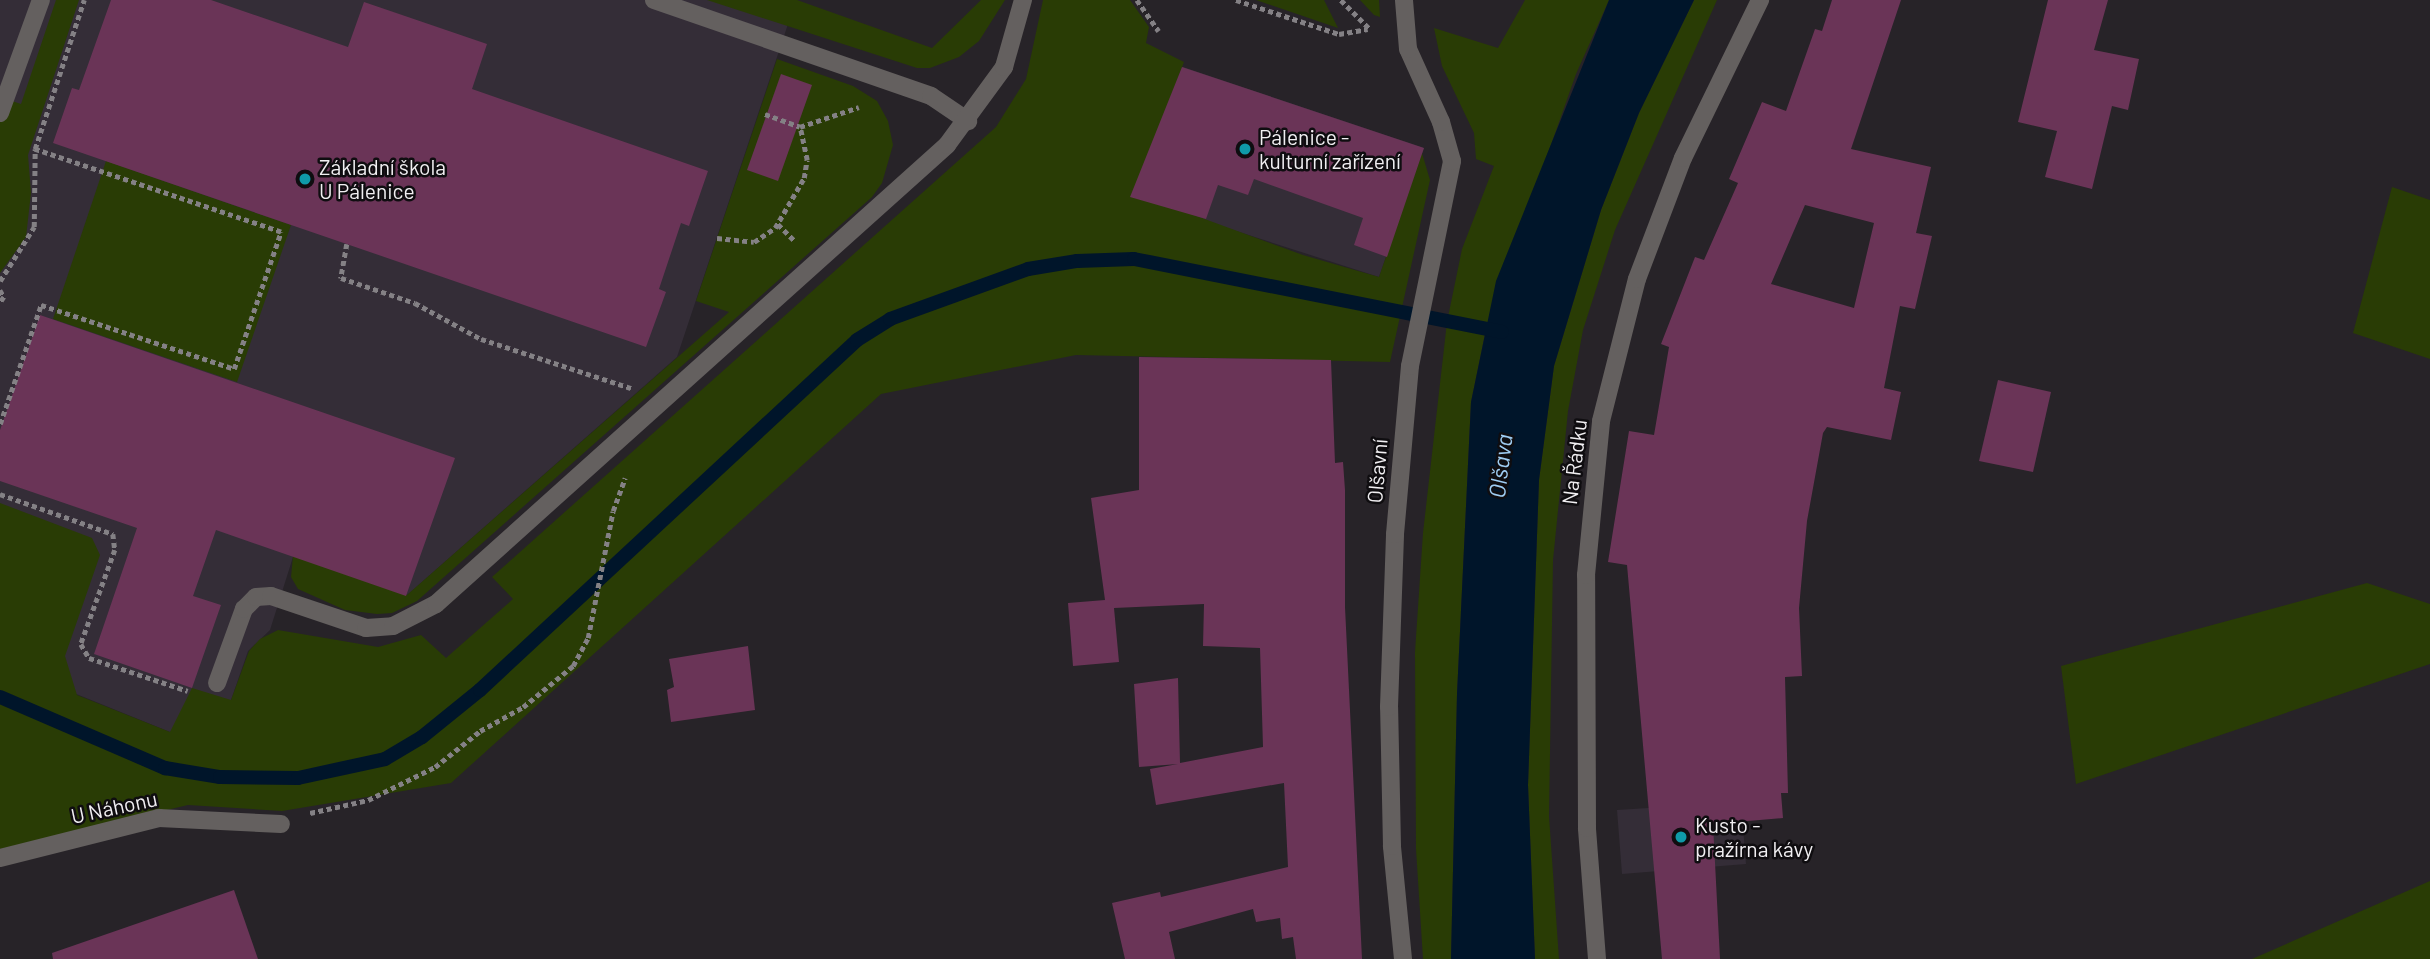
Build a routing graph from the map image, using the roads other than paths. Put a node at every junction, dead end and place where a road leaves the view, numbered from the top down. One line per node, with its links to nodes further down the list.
1 (41, 0): 6 (street)
2 (654, 0): 8 (street)
3 (1023, 0): 8 (street)
4 (1404, 0): 12 (street, Olšavní)
5 (1760, 0): 13 (street, Na Řádku)
6 (8, 65): 7 (street)
7 (0, 113)
8 (968, 121): 9 (street)
9 (217, 683)
10 (281, 824): 11 (street, U Náhonu)
11 (0, 858)
12 (1403, 959)
13 (1597, 959)

